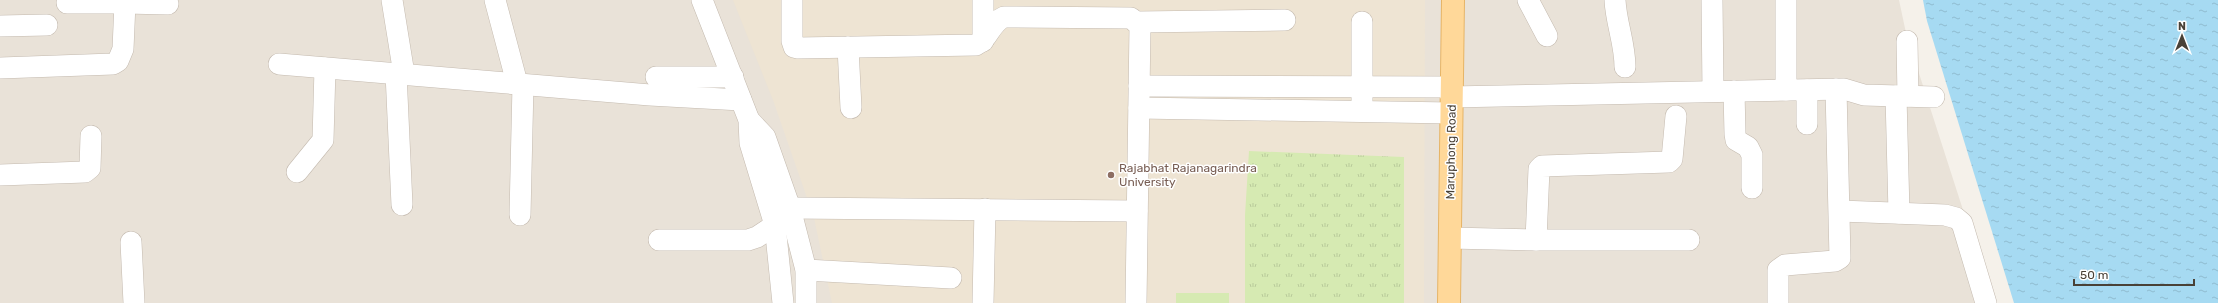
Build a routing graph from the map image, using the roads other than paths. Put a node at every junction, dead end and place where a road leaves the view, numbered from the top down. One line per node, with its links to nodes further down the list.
1 (392, 0): 27 (street)
2 (495, 0): 30 (street)
3 (702, 0): 29 (street)
4 (792, 0): 22 (street)
5 (983, 0): 21 (street)
6 (1453, 0): 40 (main road, Maruphong Road)
7 (1528, 0): 19 (street)
8 (1615, 0): 24 (street)
9 (1712, 0): 36 (street)
10 (1786, 0): 34 (street)
11 (67, 3): 12 (street)
12 (125, 3): 13 (street); 25 (street)
13 (168, 4)
14 (1285, 20): 15 (street)
15 (1138, 22): 21 (street); 31 (street)
16 (1362, 22): 32 (street)
17 (47, 25): 18 (street)
18 (0, 26)
19 (1547, 36)
20 (1907, 41): 38 (street)
21 (982, 42): 22 (street)
22 (848, 47): 42 (street)
23 (279, 64): 26 (street)
24 (1625, 67)
25 (0, 68)
26 (325, 68): 27 (street); 49 (street)
27 (400, 74): 30 (street); 52 (street)
28 (656, 77): 29 (street)
29 (733, 77): 41 (street)
30 (520, 84): 41 (street); 58 (street)
31 (1139, 86): 32 (street); 43 (street)
32 (1362, 87): 40 (street); 44 (street)
33 (1836, 89): 35 (street); 38 (street); 56 (street)
34 (1786, 90): 35 (street); 37 (street)
35 (1807, 90): 47 (street)
36 (1713, 91): 37 (street); 40 (street)
37 (1734, 91): 51 (street)
38 (1902, 96): 39 (street); 57 (street)
39 (1934, 97)
40 (1451, 99): 44 (street); 60 (main road, Maruphong Road)
41 (741, 100): 46 (street)
42 (851, 108)
43 (1139, 108): 44 (street); 55 (street)
44 (1362, 111)
45 (1676, 116): 62 (street)
46 (749, 120): 53 (street); 59 (street)
47 (1807, 124)
48 (92, 136): 50 (street)
49 (297, 172)
50 (0, 175)
51 (1752, 188)
52 (402, 205)
53 (790, 208): 54 (street); 65 (street)
54 (985, 209): 55 (street); 70 (street)
55 (1137, 211): 71 (street)
56 (1840, 211): 57 (street); 73 (street)
57 (1899, 213): 74 (street)
58 (520, 215)
59 (775, 225): 61 (street); 68 (street)
60 (1450, 238): 62 (street); 72 (main road, Maruphong Road)
61 (660, 240)
62 (1536, 240): 63 (street)
63 (1689, 240)
64 (131, 242): 67 (street)
65 (806, 270): 66 (street); 69 (street)
66 (951, 278)
67 (134, 303)
68 (783, 303)
69 (806, 303)
70 (983, 303)
71 (1136, 303)
72 (1449, 303)
73 (1778, 303)
74 (1986, 303)

